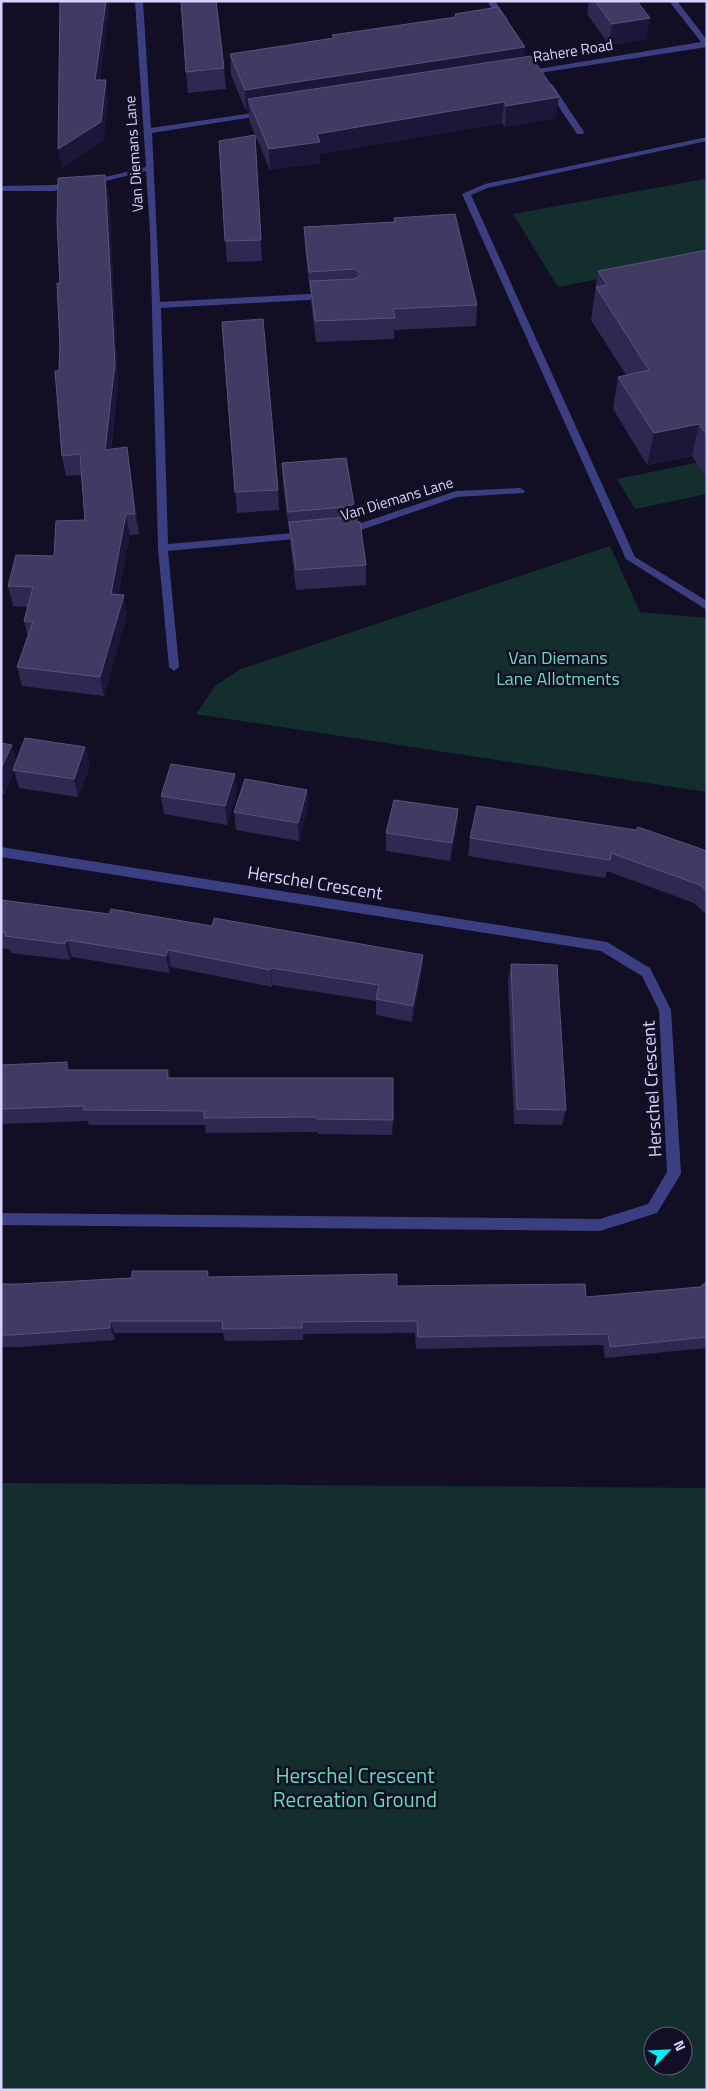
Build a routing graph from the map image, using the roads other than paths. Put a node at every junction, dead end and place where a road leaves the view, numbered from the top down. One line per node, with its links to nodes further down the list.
1 (139, 1): 10 (street, Van Diemans Lane)
2 (491, 1): 4 (street)
3 (673, 1): 5 (street)
4 (507, 24)
5 (706, 44): 7 (street, Rahere Road)
6 (533, 63): 7 (street)
7 (538, 71): 8 (street, Rahere Road); 11 (street)
8 (519, 74)
9 (274, 112): 10 (street)
10 (148, 131): 13 (street, Van Diemans Lane)
11 (580, 132)
12 (707, 140): 21 (street)
13 (150, 168): 14 (street); 16 (street, Van Diemans Lane)
14 (1, 189)
15 (336, 296): 16 (street)
16 (156, 305): 20 (street, Van Diemans Lane)
17 (520, 491): 18 (street, Van Diemans Lane)
18 (337, 532)
19 (318, 534): 20 (street)
20 (163, 548): 22 (street, Van Diemans Lane)
21 (707, 606)
22 (174, 667)
23 (1, 852): 24 (street, Herschel Crescent)
24 (1, 1219)

